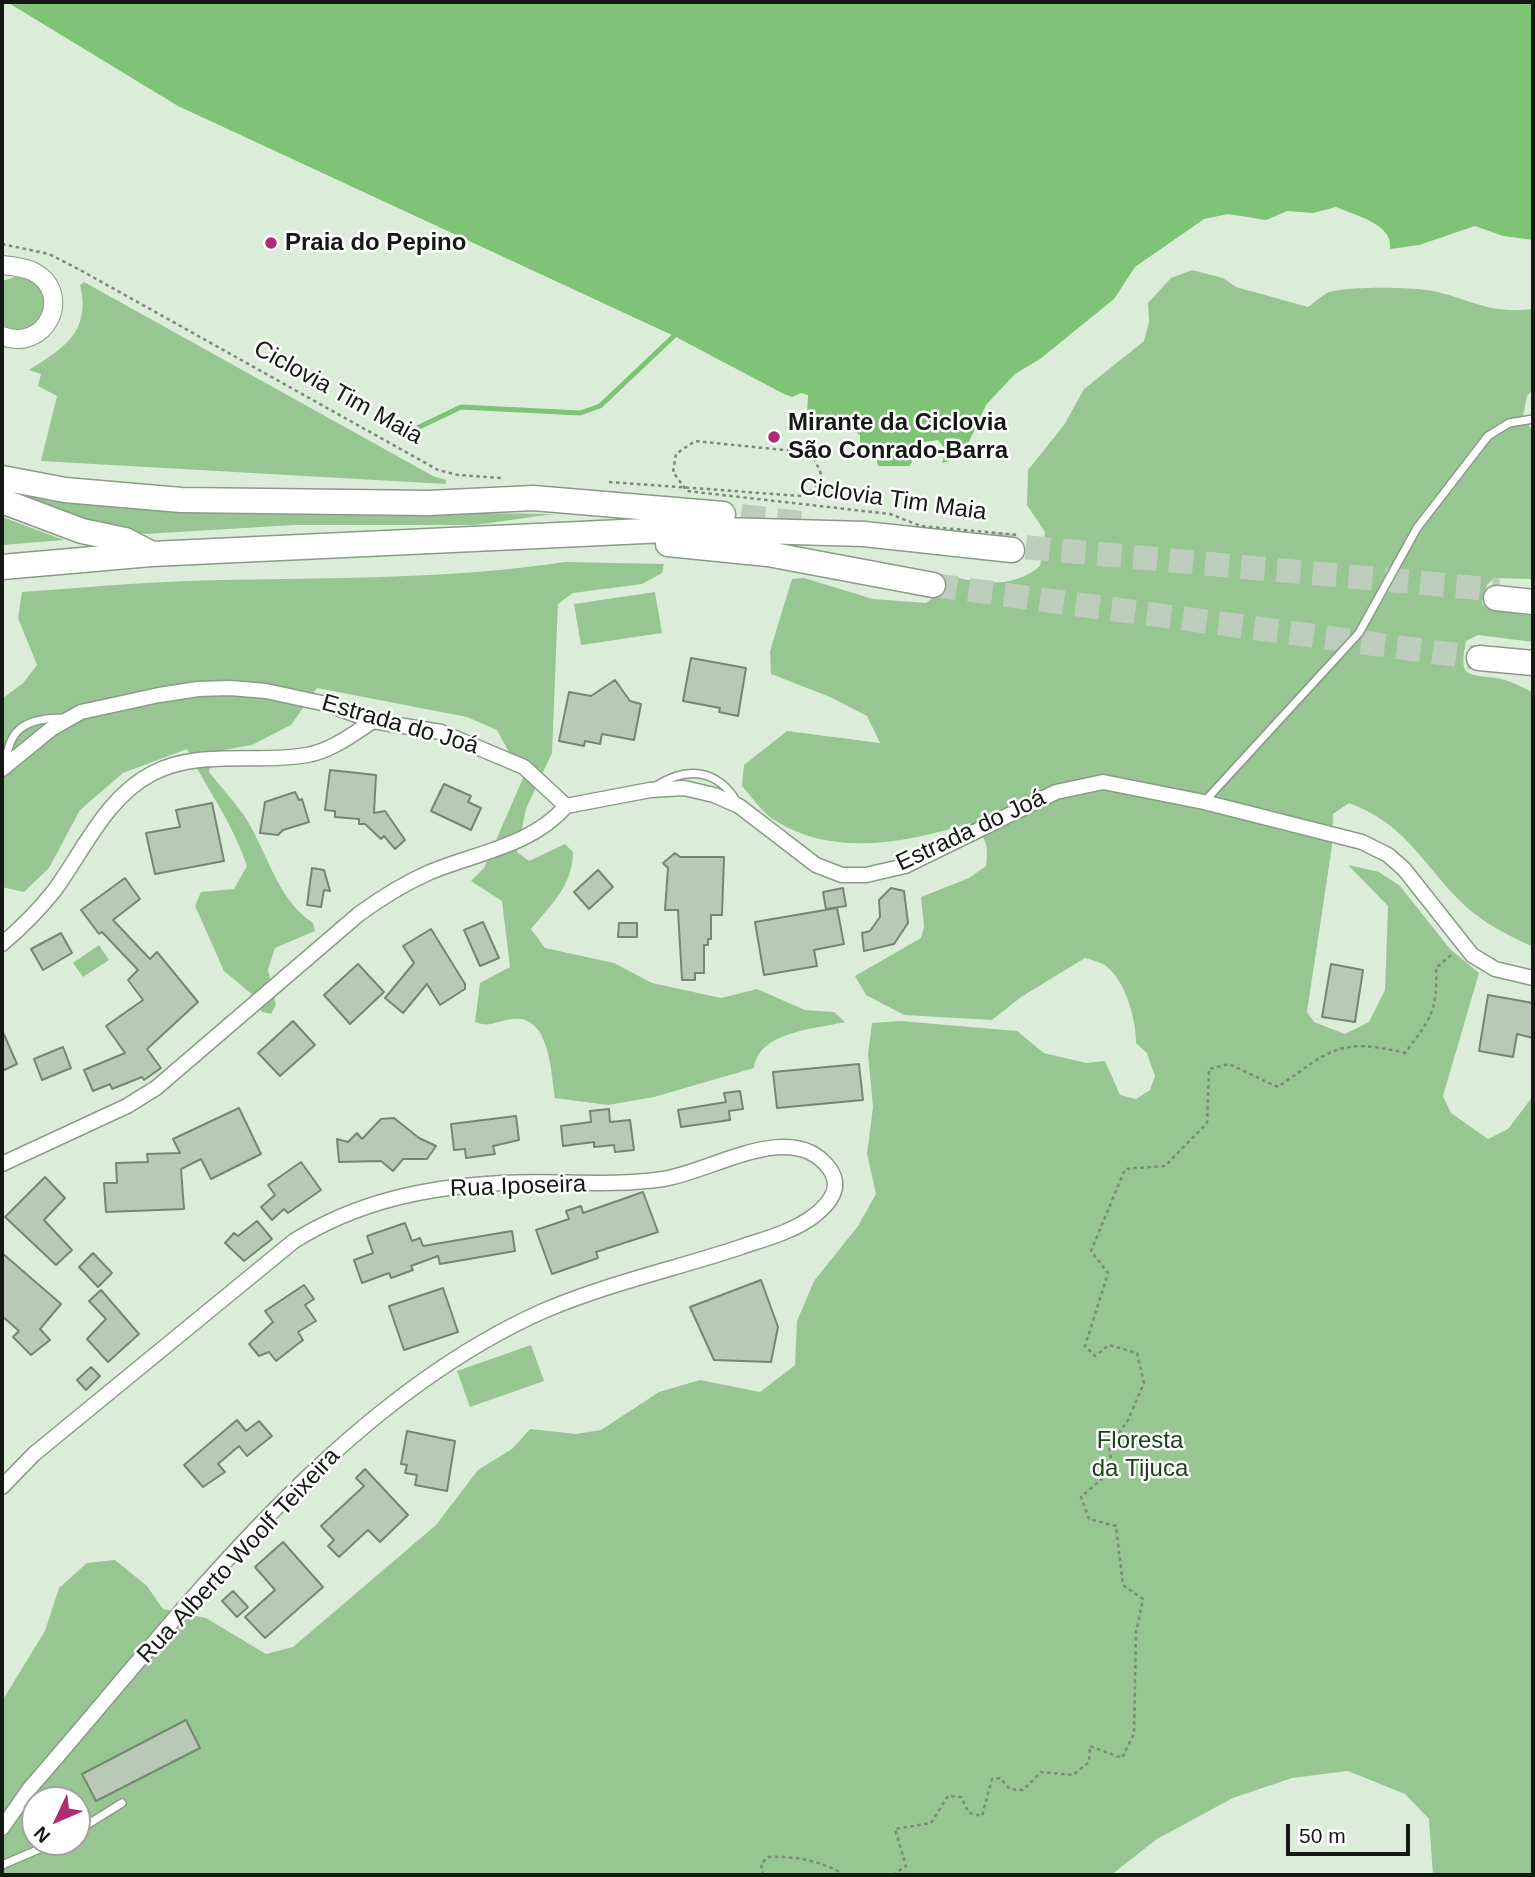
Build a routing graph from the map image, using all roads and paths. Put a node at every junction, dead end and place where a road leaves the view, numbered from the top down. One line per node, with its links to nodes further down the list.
1 (2, 244): 6 (path, Ciclovia Tim Maia)
2 (2, 265): 3 (street)
3 (2, 336)
4 (1533, 419): 21 (lane)
5 (2, 478): 9 (highway)
6 (512, 478)
7 (602, 483): 11 (path, Ciclovia Tim Maia, bridge)
8 (2, 501): 12 (highway)
9 (741, 516)
10 (538, 537): 11 (highway); 12 (highway); 14 (highway)
11 (1015, 542)
12 (151, 554): 13 (highway)
13 (2, 567)
14 (933, 585)
15 (1533, 593): 16 (highway)
16 (1533, 602)
17 (1479, 658): 18 (highway)
18 (1533, 663)
19 (373, 721): 20 (street, Estrada do Joá); 22 (street, Estrada do Joá); 23 (street)
20 (4, 767)
21 (1204, 802): 22 (street, Estrada do Joá); 24 (street, Estrada do Joá)
22 (566, 806): 26 (street)
23 (2, 944)
24 (1462, 945): 25 (street, Estrada do Joá); 36 (path)
25 (1533, 978)
26 (2, 1164)
27 (592, 1293): 28 (street, Rua Iposeira); 31 (street, Rua Alberto Woolf Teixeira)
28 (2, 1487)
29 (122, 1803): 30 (lane)
30 (91, 1822)
31 (2, 1828)
32 (23, 1856): 33 (lane)
33 (2, 1865)
34 (762, 1875): 35 (path)
35 (844, 1875)
36 (893, 1875)

